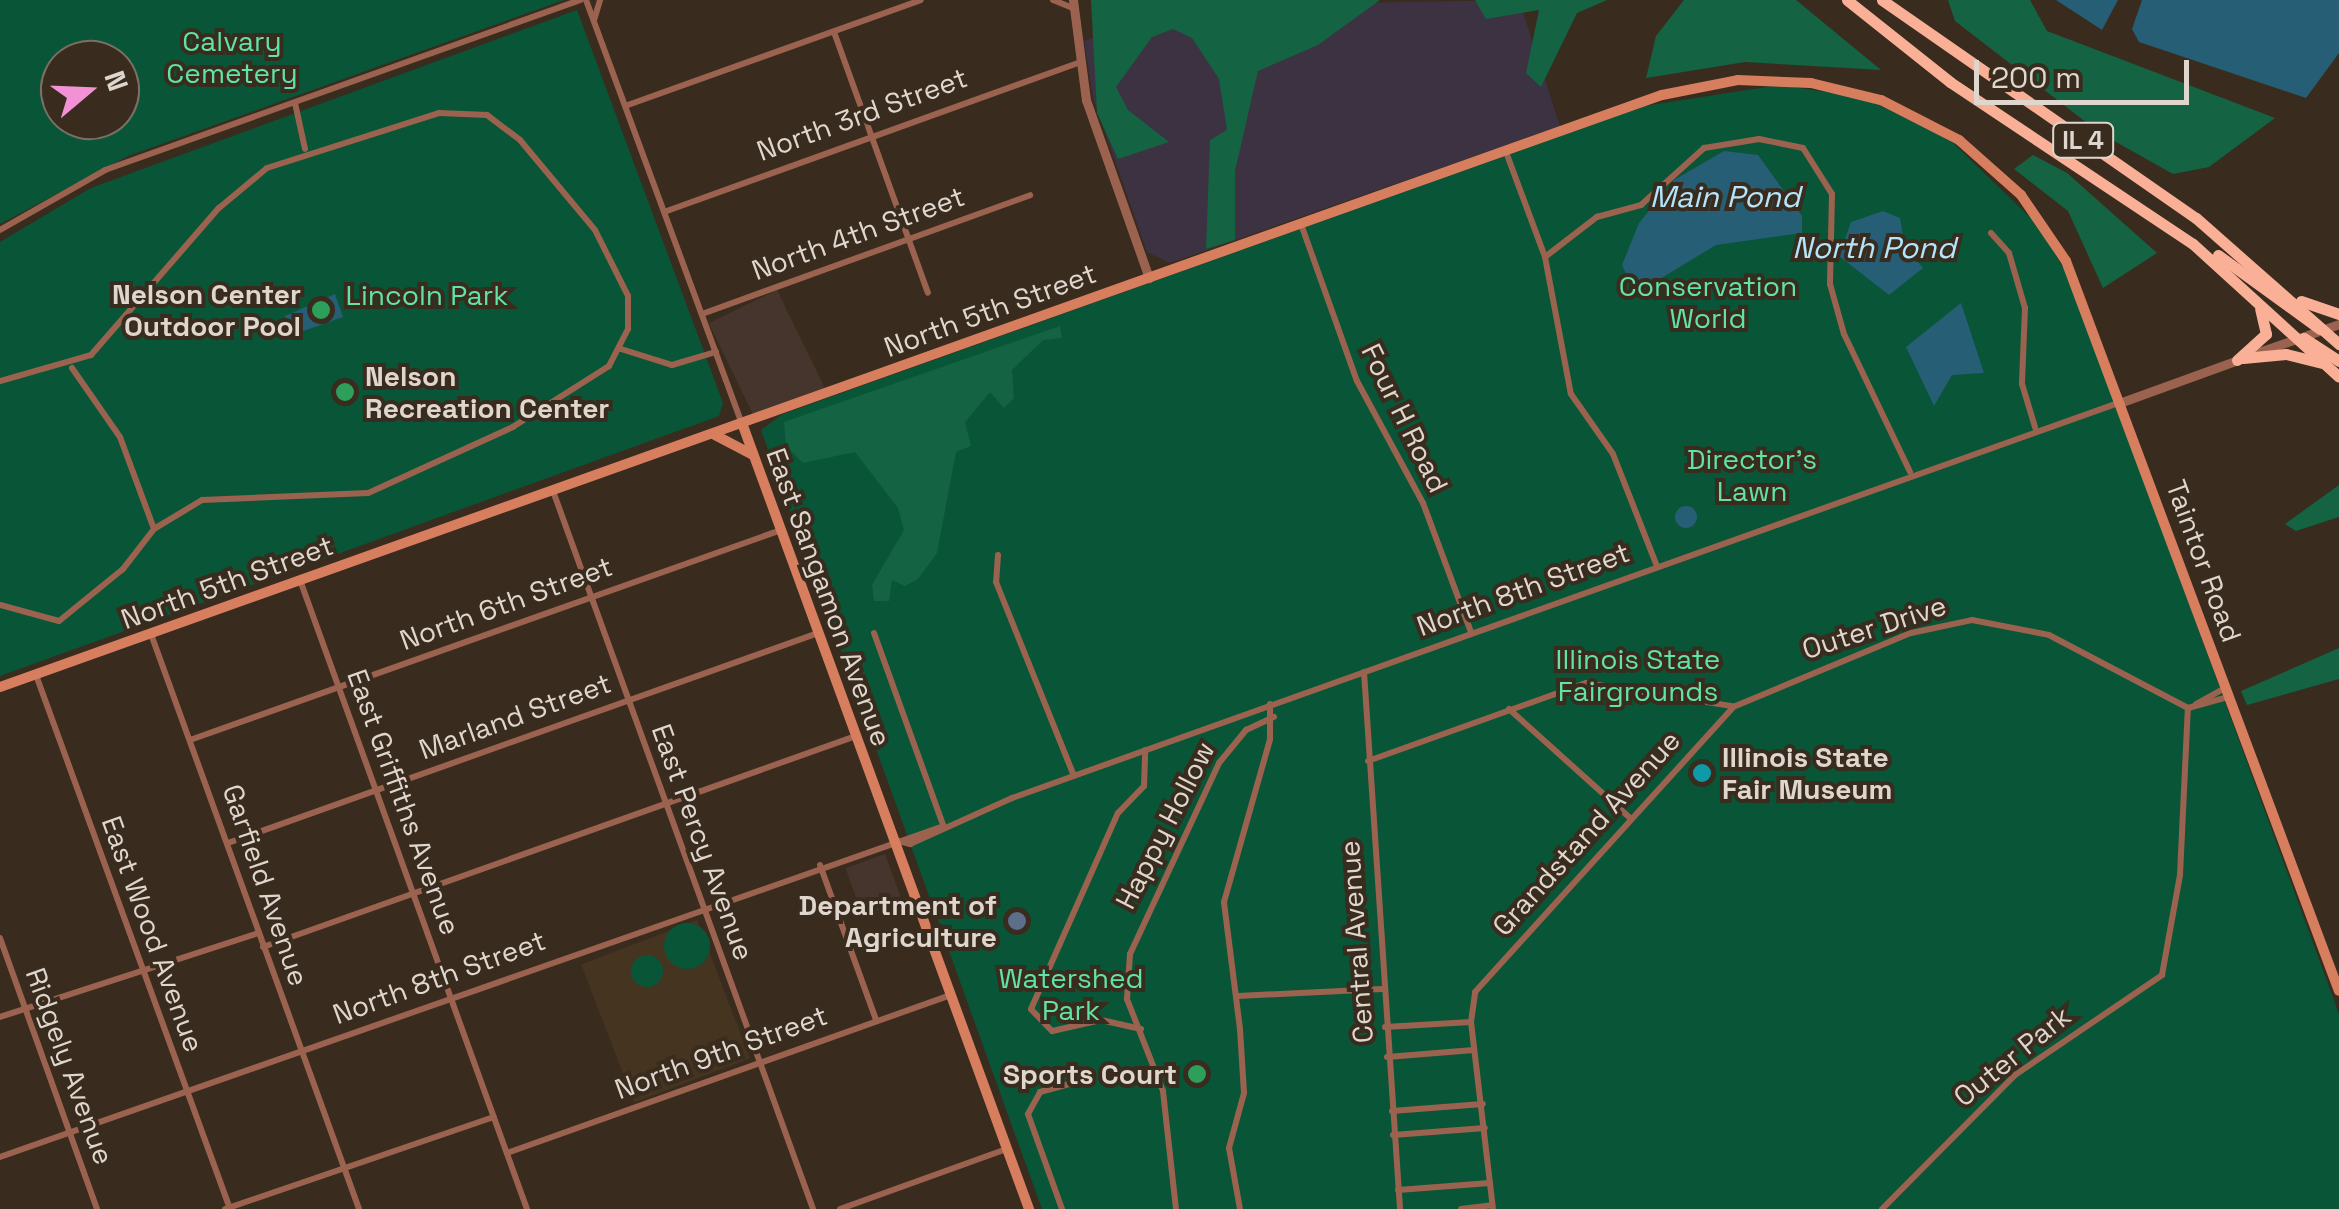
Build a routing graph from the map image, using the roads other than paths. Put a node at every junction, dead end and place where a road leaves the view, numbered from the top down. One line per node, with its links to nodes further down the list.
1 (583, 0): 8 (street, East Sangamon Avenue); 11 (street)
2 (600, 0): 8 (street)
3 (921, 0): 9 (street)
4 (1054, 0): 7 (street)
5 (1847, 0): 20 (highway, IL 4)
6 (1882, 0): 27 (highway, IL 4)
7 (1073, 4): 10 (street)
8 (594, 22): 12 (street, East Sangamon Avenue)
9 (834, 32): 12 (street); 13 (street)
10 (1078, 64): 13 (street, North 3rd Street); 26 (street)
11 (295, 103): 14 (street); 21 (street)
12 (625, 106): 18 (street, East Sangamon Avenue)
13 (872, 136): 18 (street, North 3rd Street); 23 (street)
14 (305, 149): 35 (street); 38 (street)
15 (1506, 150): 16 (main road, North 5th Street); 19 (main road, North 5th Street); 25 (street)
16 (1992, 166): 41 (main road, Taintor Road)
17 (1030, 194): 23 (street, North 4th Street)
18 (664, 212): 29 (street, East Sangamon Avenue)
19 (1301, 224): 26 (main road, North 5th Street); 57 (street, Four H Road)
20 (2173, 229): 24 (highway, IL 4); 32 (highway)
21 (0, 230)
22 (1991, 232): 44 (street)
23 (909, 239): 28 (street); 29 (street, North 4th Street)
24 (2193, 244): 33 (highway, IL 4); 37 (highway)
25 (1545, 257): 47 (street); 52 (street)
26 (1149, 278): 42 (main road, North 5th Street)
27 (2278, 286): 30 (highway); 32 (highway, IL 4)
28 (928, 293)
29 (702, 314): 36 (street, East Sangamon Avenue)
30 (2339, 314)
31 (2339, 324): 32 (street)
32 (2324, 329): 33 (street); 34 (highway, IL 4)
33 (2300, 338): 37 (street); 39 (highway, IL 4)
34 (2339, 344)
35 (621, 350): 36 (street); 49 (street)
36 (716, 352): 43 (street, East Sangamon Avenue)
37 (2240, 359): 39 (highway); 41 (street)
38 (72, 368): 40 (street); 49 (street)
39 (2337, 369)
40 (0, 380)
41 (2122, 402): 44 (street, North 8th Street); 64 (main road, Taintor Road)
42 (774, 412): 43 (main road, North 5th Street); 46 (main road)
43 (742, 423): 45 (main road, North 5th Street); 46 (main road, East Sangamon Avenue)
44 (2035, 427): 47 (street, North 8th Street)
45 (710, 434): 46 (main road); 48 (main road, North 5th Street)
46 (756, 458): 50 (main road, East Sangamon Avenue)
47 (1910, 472): 52 (street, North 8th Street)
48 (553, 490): 53 (main road, North 5th Street); 54 (street, East Percy Avenue)
49 (154, 529): 55 (street)
50 (781, 530): 54 (street, North 6th Street); 56 (main road, East Sangamon Avenue)
51 (998, 555): 75 (street)
52 (1656, 564): 57 (street, North 8th Street)
53 (300, 580): 58 (main road, North 5th Street); 63 (street, East Griffiths Avenue)
54 (591, 597): 63 (street, North 6th Street); 65 (street, East Percy Avenue)
55 (0, 605)
56 (818, 632): 65 (street, Marland Street); 71 (main road, East Sangamon Avenue)
57 (1471, 632): 60 (street, North 8th Street)
58 (151, 633): 61 (main road, North 5th Street); 72 (street, Garfield Avenue)
59 (874, 633): 79 (street)
60 (1364, 671): 66 (street, North 8th Street); 74 (street, Central Avenue)
61 (36, 674): 62 (main road, North 5th Street); 88 (street, East Wood Avenue)
62 (0, 687)
63 (338, 688): 72 (street, North 6th Street); 76 (street, East Griffiths Avenue)
64 (2229, 692): 68 (street); 90 (main road, Taintor Road)
65 (628, 700): 76 (street, Marland Street); 77 (street, East Percy Avenue)
66 (1270, 704): 70 (street); 73 (street, North 8th Street)
67 (1733, 706): 68 (street, Outer Drive); 69 (street); 78 (street, Grandstand Avenue)
68 (2192, 706): 131 (street, Outer Park)
69 (1509, 710): 74 (street); 78 (street)
70 (1274, 716): 92 (street); 99 (street, Happy Hollow)
71 (856, 736): 77 (street); 80 (main road, East Sangamon Avenue)
72 (190, 740): 81 (street, Garfield Avenue)
73 (1144, 750): 75 (street, North 8th Street); 99 (street)
74 (1368, 761): 89 (street, Central Avenue)
75 (1074, 776): 79 (street, North 8th Street)
76 (376, 790): 81 (street, Marland Street); 83 (street, East Griffiths Avenue)
77 (667, 803): 83 (street); 84 (street, East Percy Avenue)
78 (1630, 818): 97 (street, Grandstand Avenue)
79 (944, 826): 80 (street, North 8th Street)
80 (894, 840): 82 (street, North 8th Street); 91 (main road, East Sangamon Avenue)
81 (228, 842): 85 (street, Garfield Avenue)
82 (820, 865): 84 (street, North 8th Street); 96 (street)
83 (413, 893): 87 (street); 93 (street, East Griffiths Avenue)
84 (703, 906): 93 (street, North 8th Street); 103 (street, East Percy Avenue)
85 (259, 933): 87 (street, Garfield Avenue); 88 (street)
86 (0, 938): 94 (street, Ridgely Avenue)
87 (263, 946): 100 (street, Garfield Avenue)
88 (143, 974): 94 (street); 105 (street, East Wood Avenue)
89 (1382, 989): 92 (street); 98 (street, Central Avenue)
90 (2339, 991)
91 (952, 995): 96 (street, North 9th Street); 112 (main road, East Sangamon Avenue)
92 (1238, 996): 128 (street)
93 (450, 997): 100 (street, North 8th Street); 108 (street, East Griffiths Avenue)
94 (25, 1008): 95 (street); 110 (street, Ridgely Avenue)
95 (0, 1016)
96 (876, 1020): 103 (street, North 9th Street)
97 (1471, 1022): 98 (street); 101 (street)
98 (1385, 1028): 102 (street, Central Avenue)
99 (1141, 1029): 127 (street, Happy Hollow)
100 (302, 1050): 105 (street, North 8th Street); 115 (street, Garfield Avenue)
101 (1474, 1050): 102 (street); 106 (street)
102 (1388, 1057): 107 (street, Central Avenue)
103 (759, 1063): 113 (street, North 9th Street); 123 (street, East Percy Avenue)
104 (1088, 1080): 126 (street)
105 (187, 1091): 110 (street, North 8th Street); 119 (street, East Wood Avenue)
106 (1483, 1104): 107 (street); 109 (street)
107 (1392, 1111): 111 (street, Central Avenue)
108 (494, 1117): 113 (street, East Griffiths Avenue); 115 (street)
109 (1485, 1128): 111 (street); 116 (street)
110 (69, 1132): 114 (street, North 8th Street); 120 (street, Ridgely Avenue)
111 (1393, 1135): 117 (street, Central Avenue)
112 (1007, 1149): 124 (street); 125 (main road, East Sangamon Avenue)
113 (507, 1153): 122 (street, East Griffiths Avenue)
114 (0, 1157)
115 (344, 1168): 119 (street); 121 (street, Garfield Avenue)
116 (1490, 1183): 117 (street); 118 (street)
117 (1398, 1190): 129 (street, Central Avenue)
118 (1493, 1207): 130 (street)
119 (228, 1208)
120 (97, 1209)
121 (359, 1209)
122 (526, 1209)
123 (813, 1209)
124 (840, 1209)
125 (1029, 1209)
126 (1062, 1209)
127 (1176, 1209)
128 (1240, 1209)
129 (1400, 1209)
130 (1461, 1209)
131 (1882, 1209)

